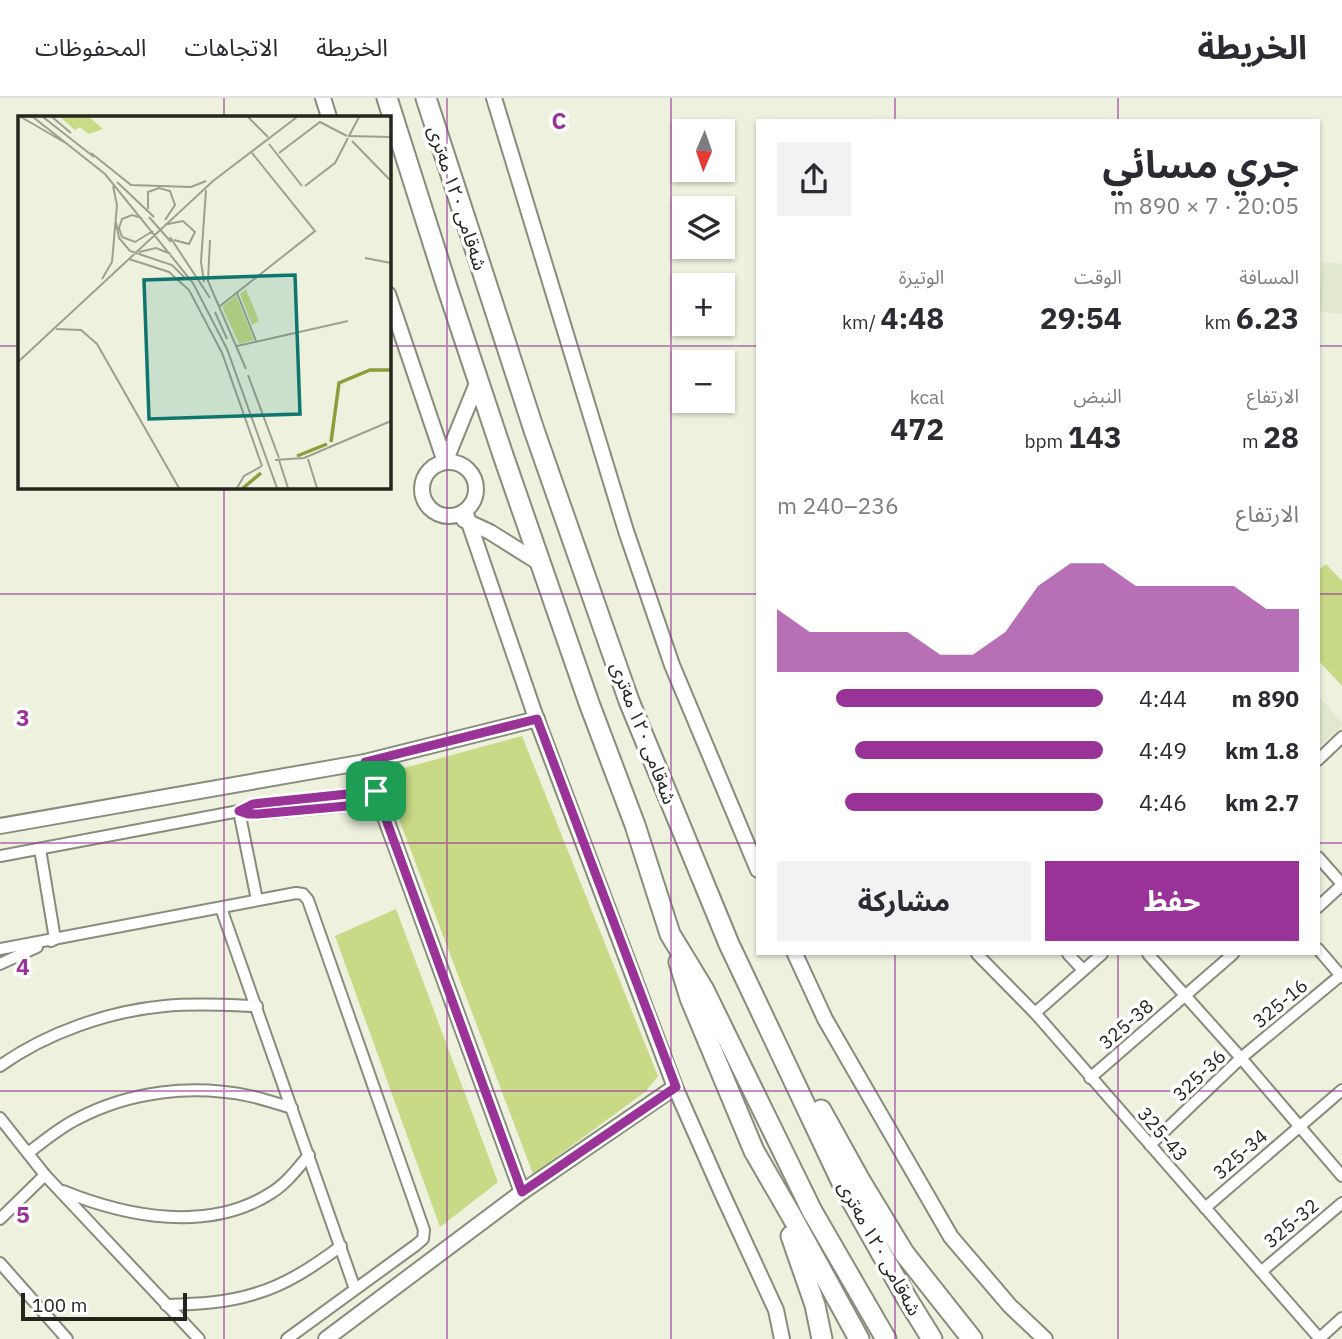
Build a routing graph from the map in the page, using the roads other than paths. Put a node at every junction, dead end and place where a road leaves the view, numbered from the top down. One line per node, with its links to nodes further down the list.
1 (323, 98): 5 (street)
2 (387, 98): 7 (highway, شەقامی ١٢٠ مەتری)
3 (426, 98): 28 (highway, شەقامی ١٢٠ مەتری)
4 (494, 98): 21 (street)
5 (329, 116)
6 (390, 300): 8 (street)
7 (478, 381): 8 (street); 10 (highway, شەقامی ١٢٠ مەتری)
8 (445, 462): 9 (street); 9 (street)
9 (462, 516): 10 (street); 11 (street)
10 (541, 564): 26 (highway, شەقامی ١٢٠ مەتری)
11 (537, 719): 14 (street); 46 (street)
12 (1342, 737): 13 (street)
13 (1320, 758)
14 (365, 762): 15 (street); 17 (street)
15 (378, 797): 16 (street); 58 (street)
16 (239, 811): 18 (street); 23 (street)
17 (0, 826)
18 (40, 849): 19 (street); 27 (street)
19 (0, 856)
20 (1320, 859): 22 (street)
21 (756, 865)
22 (1342, 885): 24 (street)
23 (257, 900): 25 (street); 66 (street)
24 (1320, 905)
25 (221, 908): 27 (street); 41 (street)
26 (670, 934): 54 (highway); 77 (highway, شەقامی ١٢٠ مەتری)
27 (55, 939): 29 (street); 37 (street)
28 (729, 944): 65 (highway, شەقامی ١٢٠ مەتری); 80 (highway)
29 (0, 949)
30 (1320, 951): 39 (street)
31 (795, 955): 81 (street)
32 (978, 955): 42 (street, 325-43)
33 (1069, 955): 38 (street)
34 (1101, 955): 38 (street)
35 (1148, 955): 40 (street)
36 (1232, 955): 40 (street, 325-38)
37 (0, 964)
38 (1083, 971): 42 (street)
39 (1340, 972): 43 (street, 325-16)
40 (1184, 996): 43 (street); 45 (street, 325-38)
41 (257, 1006): 44 (street); 48 (street)
42 (1035, 1013): 45 (street, 325-43)
43 (1241, 1058): 50 (street); 51 (street, 325-36)
44 (0, 1066)
45 (1090, 1078): 51 (street, 325-43)
46 (676, 1087): 58 (street); 74 (street)
47 (1342, 1090): 50 (street, 325-34)
48 (292, 1108): 52 (street); 53 (street)
49 (0, 1118): 52 (street)
50 (1299, 1127): 56 (street); 60 (street, 325-34)
51 (1150, 1145): 60 (street, 325-43)
52 (28, 1153): 55 (street)
53 (309, 1155): 57 (street); 62 (street)
54 (759, 1161): 75 (highway); 76 (highway)
55 (45, 1175): 57 (street); 61 (street)
56 (1342, 1176)
57 (59, 1189): 67 (street)
58 (522, 1192): 73 (street)
59 (1342, 1203): 64 (street, 325-32)
60 (1205, 1209): 64 (street, 325-43)
61 (0, 1219)
62 (341, 1246): 66 (street); 67 (street)
63 (0, 1263): 70 (street)
64 (1262, 1271): 69 (street, 325-43)
65 (892, 1272): 78 (highway, شەقامی ١٢٠ مەتری); 79 (highway)
66 (355, 1289): 72 (street)
67 (166, 1305): 71 (street)
68 (1342, 1318): 69 (street)
69 (1320, 1338)
70 (67, 1339)
71 (199, 1339)
72 (287, 1339)
73 (326, 1339)
74 (782, 1339)
75 (822, 1339)
76 (859, 1339)
77 (886, 1339)
78 (932, 1339)
79 (939, 1339)
80 (972, 1339)
81 (1045, 1339)

